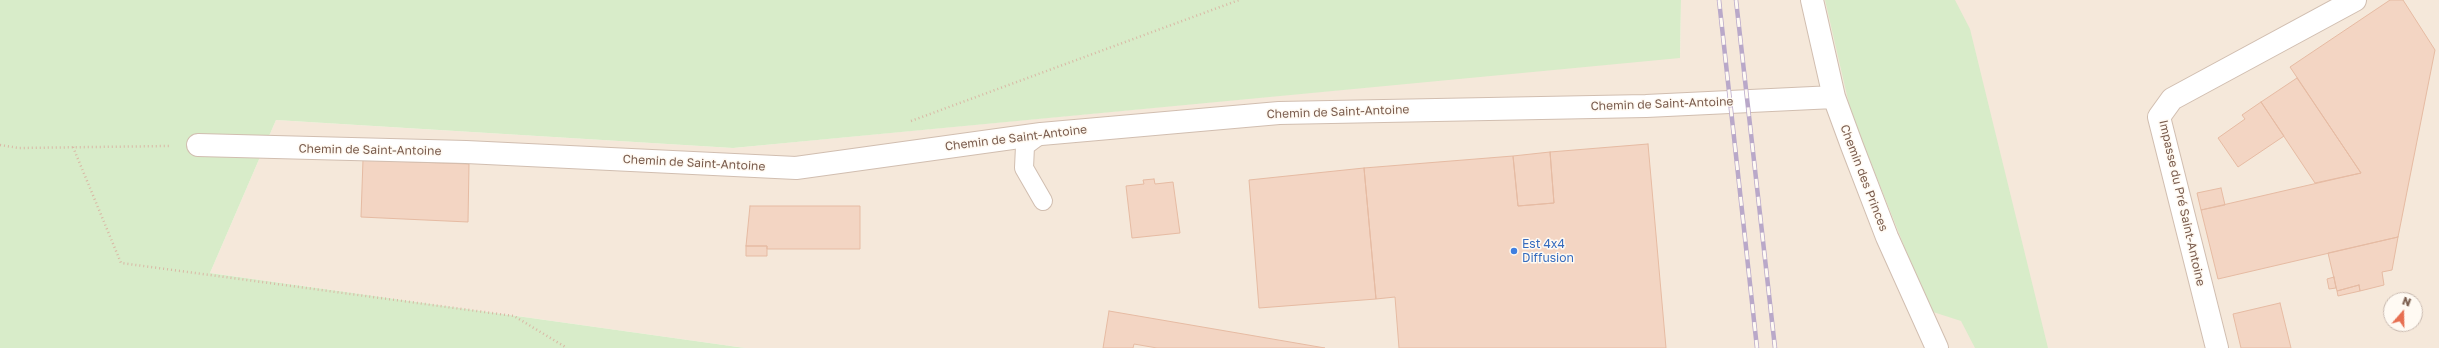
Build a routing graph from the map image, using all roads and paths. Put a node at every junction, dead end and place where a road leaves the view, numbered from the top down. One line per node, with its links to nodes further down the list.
1 (1239, 0): 5 (path)
2 (1812, 0): 4 (street, Chemin des Princes)
3 (2355, 0): 13 (street, Impasse du Pré Saint-Antoine)
4 (1834, 97): 6 (street, Chemin de Saint-Antoine); 12 (street, Chemin des Princes)
5 (908, 122)
6 (1041, 134): 8 (street, Chemin de Saint-Antoine); 10 (lane)
7 (0, 145): 9 (path)
8 (198, 145): 9 (path)
9 (73, 147): 11 (path)
10 (1043, 201)
11 (567, 348)
12 (1937, 348)
13 (2217, 348)

